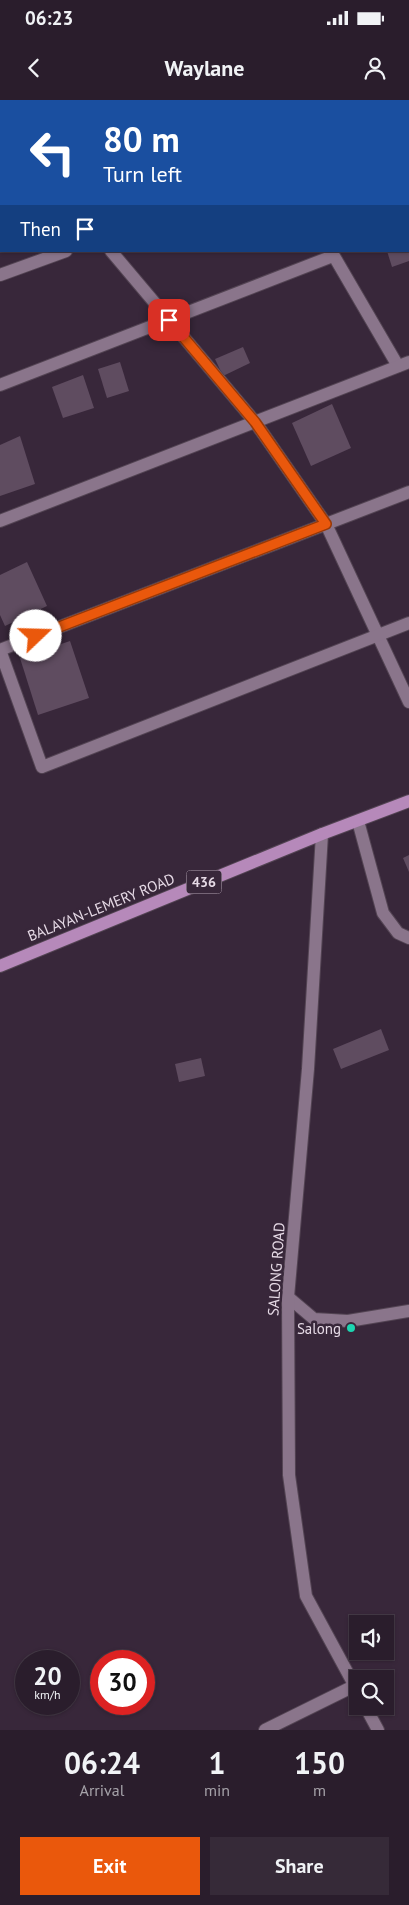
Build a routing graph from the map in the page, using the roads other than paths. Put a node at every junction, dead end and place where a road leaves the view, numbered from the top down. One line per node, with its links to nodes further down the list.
1 (63, 252): 4 (street)
2 (112, 252): 5 (street)
3 (332, 254): 5 (street); 6 (street)
4 (0, 276)
5 (169, 320): 7 (street); 8 (street)
6 (404, 364): 8 (street)
7 (0, 385)
8 (255, 422): 10 (street); 11 (street)
9 (409, 492): 11 (street)
10 (0, 521)
11 (326, 524): 13 (street); 14 (street)
12 (409, 623): 13 (street)
13 (379, 635): 14 (street); 15 (street)
14 (0, 650)
15 (409, 702)
16 (409, 801): 17 (main road, BALAYAN-LEMERY ROAD / 436)
17 (358, 821): 18 (main road, BALAYAN-LEMERY ROAD / 436); 19 (street)
18 (322, 834): 20 (main road, BALAYAN-LEMERY ROAD / 436); 21 (street, SALONG ROAD)
19 (409, 938)
20 (0, 966)
21 (288, 1297): 22 (street); 23 (street, SALONG ROAD)
22 (409, 1311)
23 (349, 1676)
24 (349, 1692): 26 (street)
25 (370, 1715): 27 (street)
26 (264, 1730)
27 (378, 1730)

